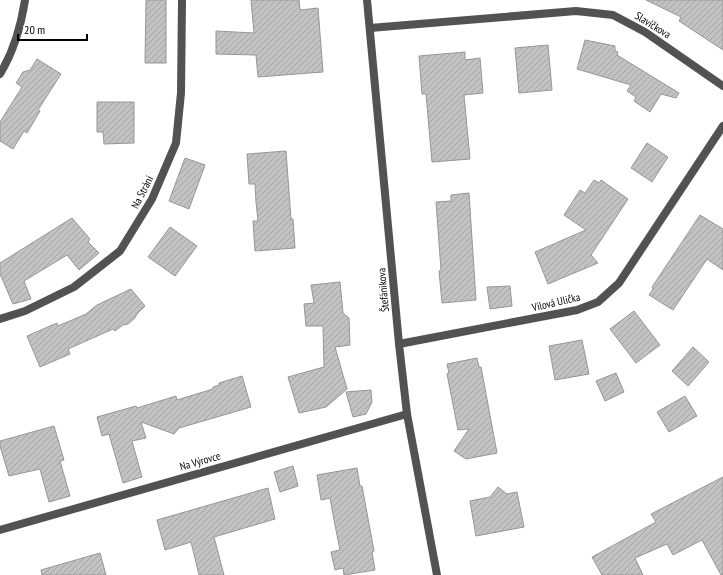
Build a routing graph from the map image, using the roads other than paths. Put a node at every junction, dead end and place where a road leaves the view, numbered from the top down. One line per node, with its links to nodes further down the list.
1 (25, 0): 5 (street)
2 (182, 0): 8 (street, Na Stráni)
3 (367, 0): 4 (street, Štefánikova)
4 (370, 28): 6 (street, Slavíčkova); 9 (street, Štefánikova)
5 (0, 74)
6 (723, 86)
7 (723, 126): 9 (street, Vilová Ulička)
8 (0, 318)
9 (399, 344): 10 (street, Štefánikova)
10 (407, 414): 11 (street, Na Výrovce); 12 (street, Štefánikova)
11 (0, 530)
12 (437, 575)

